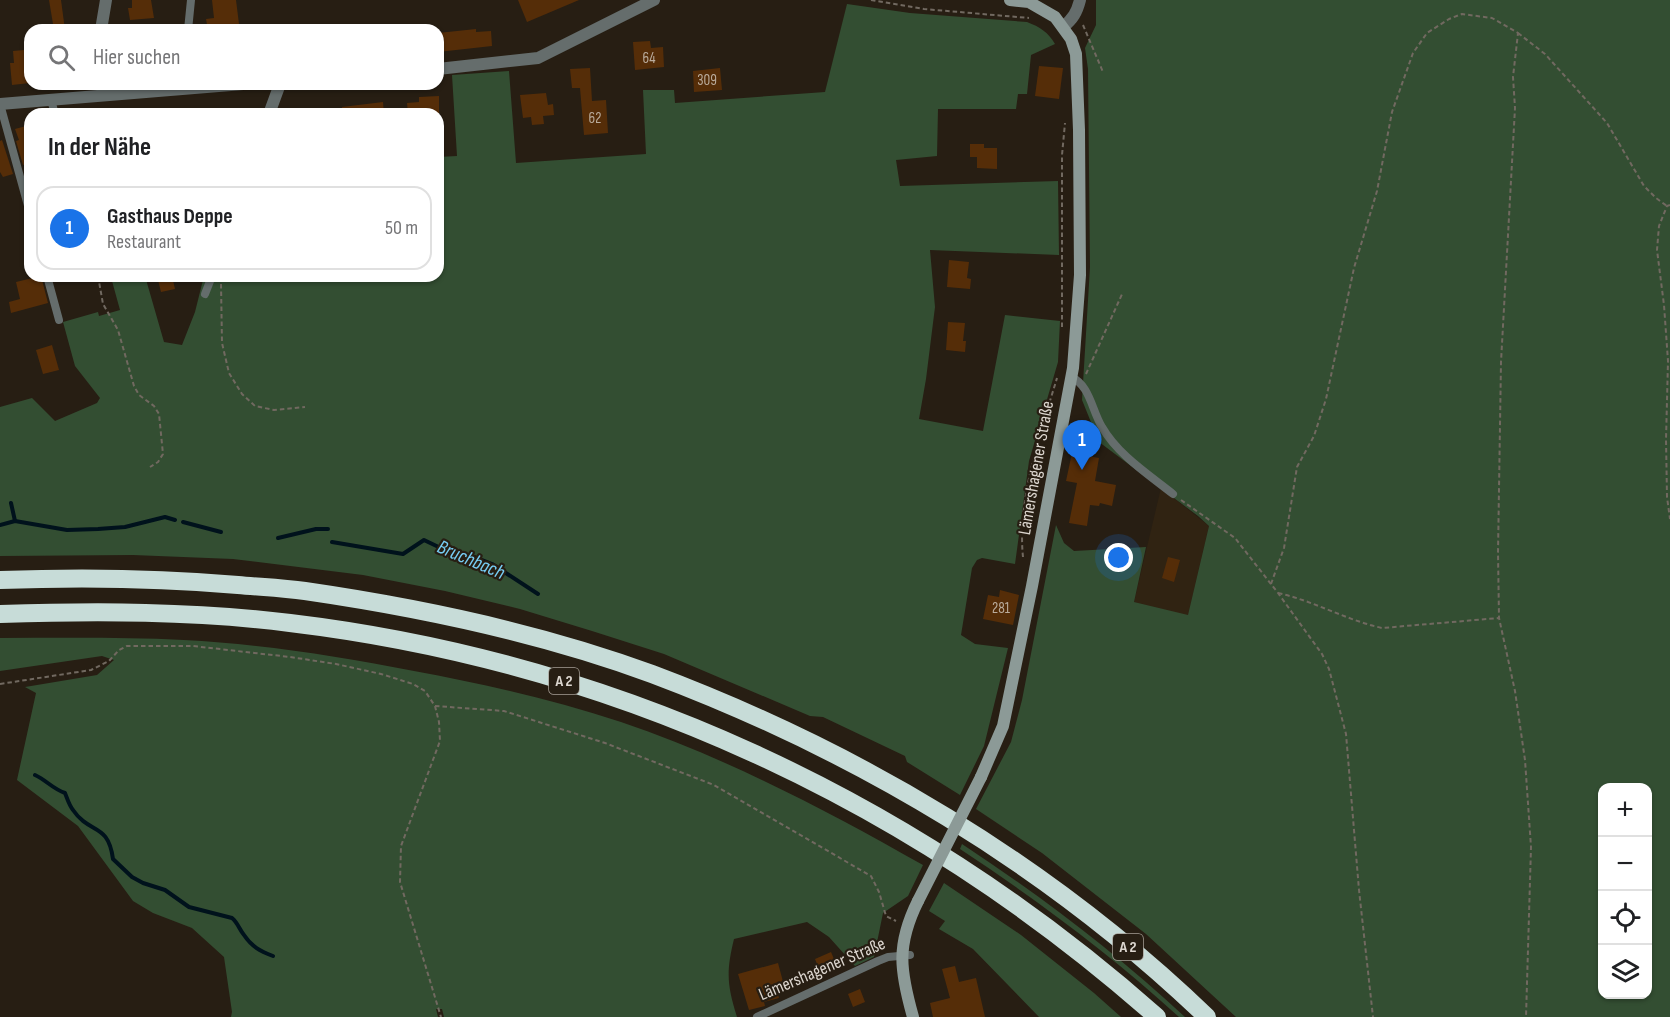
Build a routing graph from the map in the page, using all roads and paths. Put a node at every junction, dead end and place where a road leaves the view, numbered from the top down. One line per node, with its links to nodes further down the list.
1 (106, 0): 9 (street)
2 (191, 0): 10 (lane)
3 (654, 0): 13 (street)
4 (871, 0): 8 (path)
5 (1010, 0): 11 (main road, Lämershagener Straße)
6 (1080, 0): 7 (street)
7 (1075, 16): 11 (street); 14 (path)
8 (1035, 19)
9 (102, 24)
10 (189, 24)
11 (1063, 27): 33 (main road, Lämershagener Straße)
12 (1518, 33): 23 (path); 39 (path); 43 (path)
13 (444, 68)
14 (1103, 72)
15 (95, 90): 17 (street)
16 (278, 90): 20 (street)
17 (51, 100): 18 (street); 19 (lane)
18 (0, 104): 22 (lane)
19 (53, 108)
20 (271, 108)
21 (1065, 120): 31 (path)
22 (24, 191)
23 (1669, 205): 37 (path)
24 (49, 282): 30 (lane)
25 (99, 282): 35 (path)
26 (210, 282): 29 (lane)
27 (221, 282): 34 (path)
28 (1123, 292): 33 (path)
29 (205, 294)
30 (59, 320)
31 (1062, 330)
32 (1058, 375): 40 (path)
33 (1076, 380): 36 (lane); 40 (main road, Lämershagener Straße)
34 (305, 408)
35 (150, 467)
36 (1173, 494): 39 (path)
37 (1670, 519)
38 (0, 580): 52 (highway, A 2)
39 (1271, 584): 41 (path)
40 (1032, 586): 46 (main road, Lämershagener Straße, bridge)
41 (1278, 592): 43 (path); 53 (path)
42 (0, 614): 51 (highway, A 2)
43 (1499, 618): 54 (path)
44 (0, 684): 45 (path)
45 (435, 706): 46 (path); 48 (path)
46 (906, 926): 47 (main road, Lämershagener Straße)
47 (906, 955): 49 (lane, Lämershagener Straße); 50 (main road, Lämershagener Straße)
48 (441, 1017)
49 (757, 1017)
50 (913, 1017)
51 (1156, 1017)
52 (1207, 1017)
53 (1373, 1017)
54 (1527, 1017)

